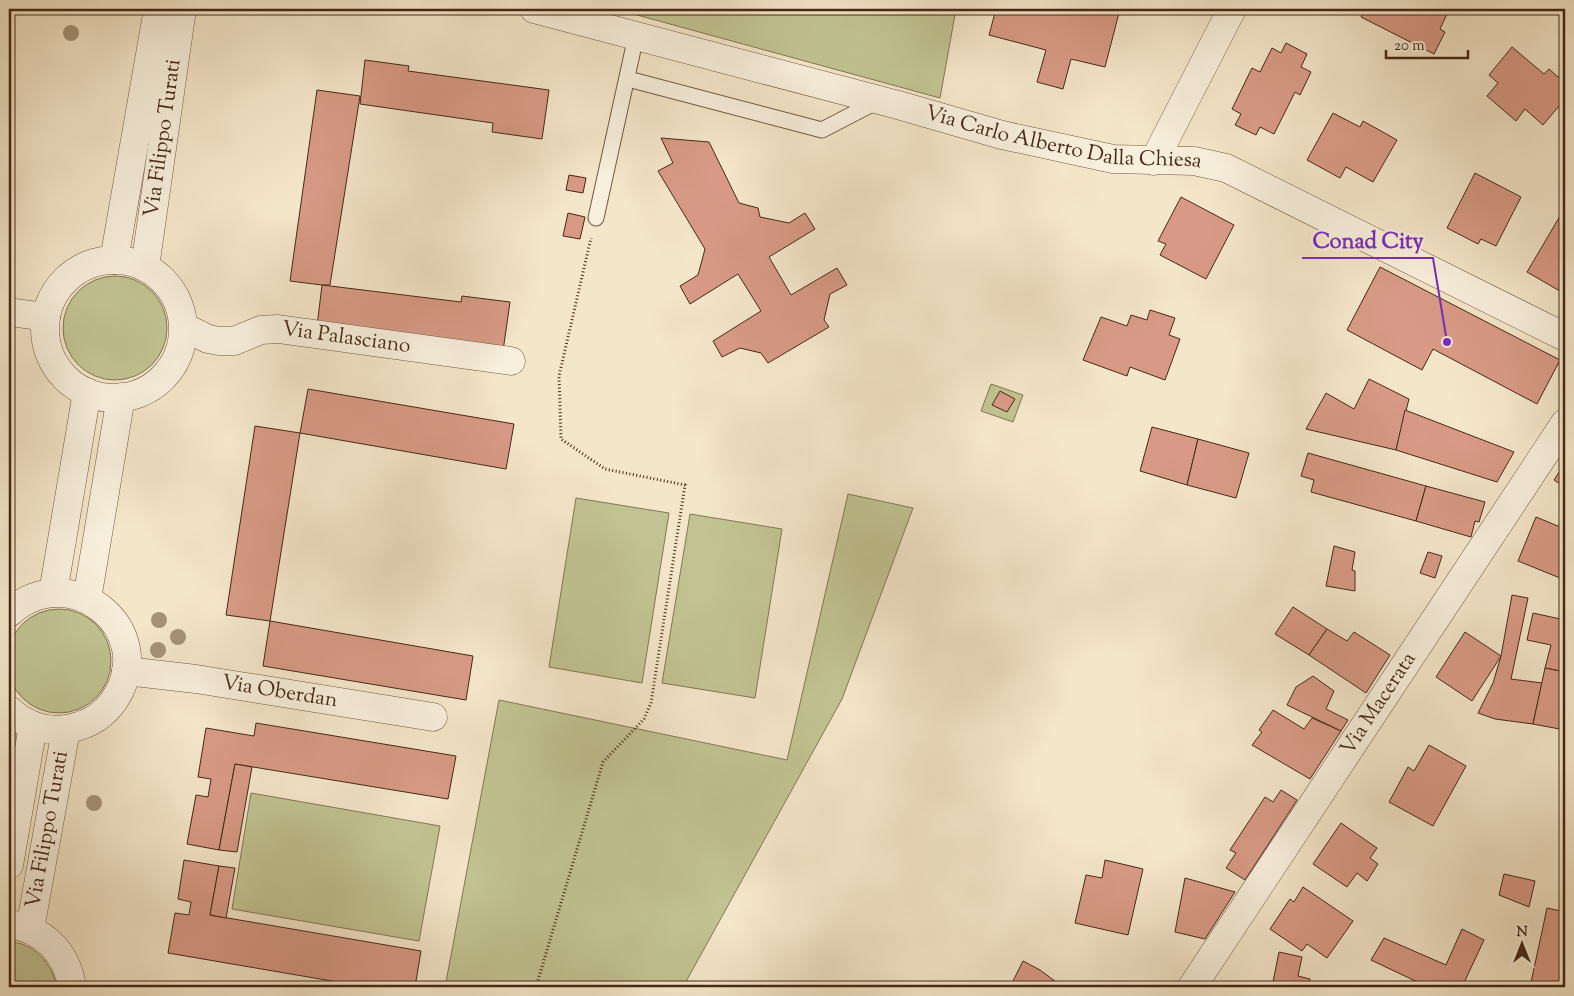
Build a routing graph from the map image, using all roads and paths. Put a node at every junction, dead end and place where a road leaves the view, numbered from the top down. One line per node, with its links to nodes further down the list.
1 (158, 9): 10 (street, Via Filippo Turati)
2 (182, 9): 11 (street, Via Filippo Turati)
3 (534, 9): 5 (street, Via Carlo Alberto Dalla Chiesa)
4 (1232, 9): 8 (street)
5 (636, 36): 6 (lane); 7 (street, Via Carlo Alberto Dalla Chiesa)
6 (628, 79): 7 (lane); 9 (lane)
7 (879, 100): 8 (street, Via Carlo Alberto Dalla Chiesa)
8 (1154, 160): 15 (street, Via Carlo Alberto Dalla Chiesa)
9 (596, 218): 31 (path)
10 (114, 260): 11 (street); 13 (street)
11 (145, 267): 14 (street)
12 (9, 312): 13 (street)
13 (46, 318): 17 (street)
14 (184, 327): 16 (street, Via Palasciano); 18 (street)
15 (1565, 337)
16 (511, 361)
17 (88, 392): 18 (street); 20 (street)
18 (121, 397): 21 (street)
19 (1565, 423): 32 (street, Via Macerata)
20 (53, 593): 21 (street, Via Filippo Turati); 22 (street, Via Filippo Turati)
21 (87, 599): 23 (street, Via Filippo Turati)
22 (9, 612)
23 (126, 671): 25 (street, Via Oberdan); 27 (street, Via Filippo Turati)
24 (9, 710): 26 (street, Via Filippo Turati)
25 (432, 717)
26 (33, 726): 27 (street, Via Filippo Turati); 28 (street, Via Filippo Turati)
27 (66, 730): 29 (street, Via Filippo Turati)
28 (9, 865)
29 (19, 926): 30 (street, Via Filippo Turati)
30 (72, 987)
31 (536, 987)
32 (1192, 987)

